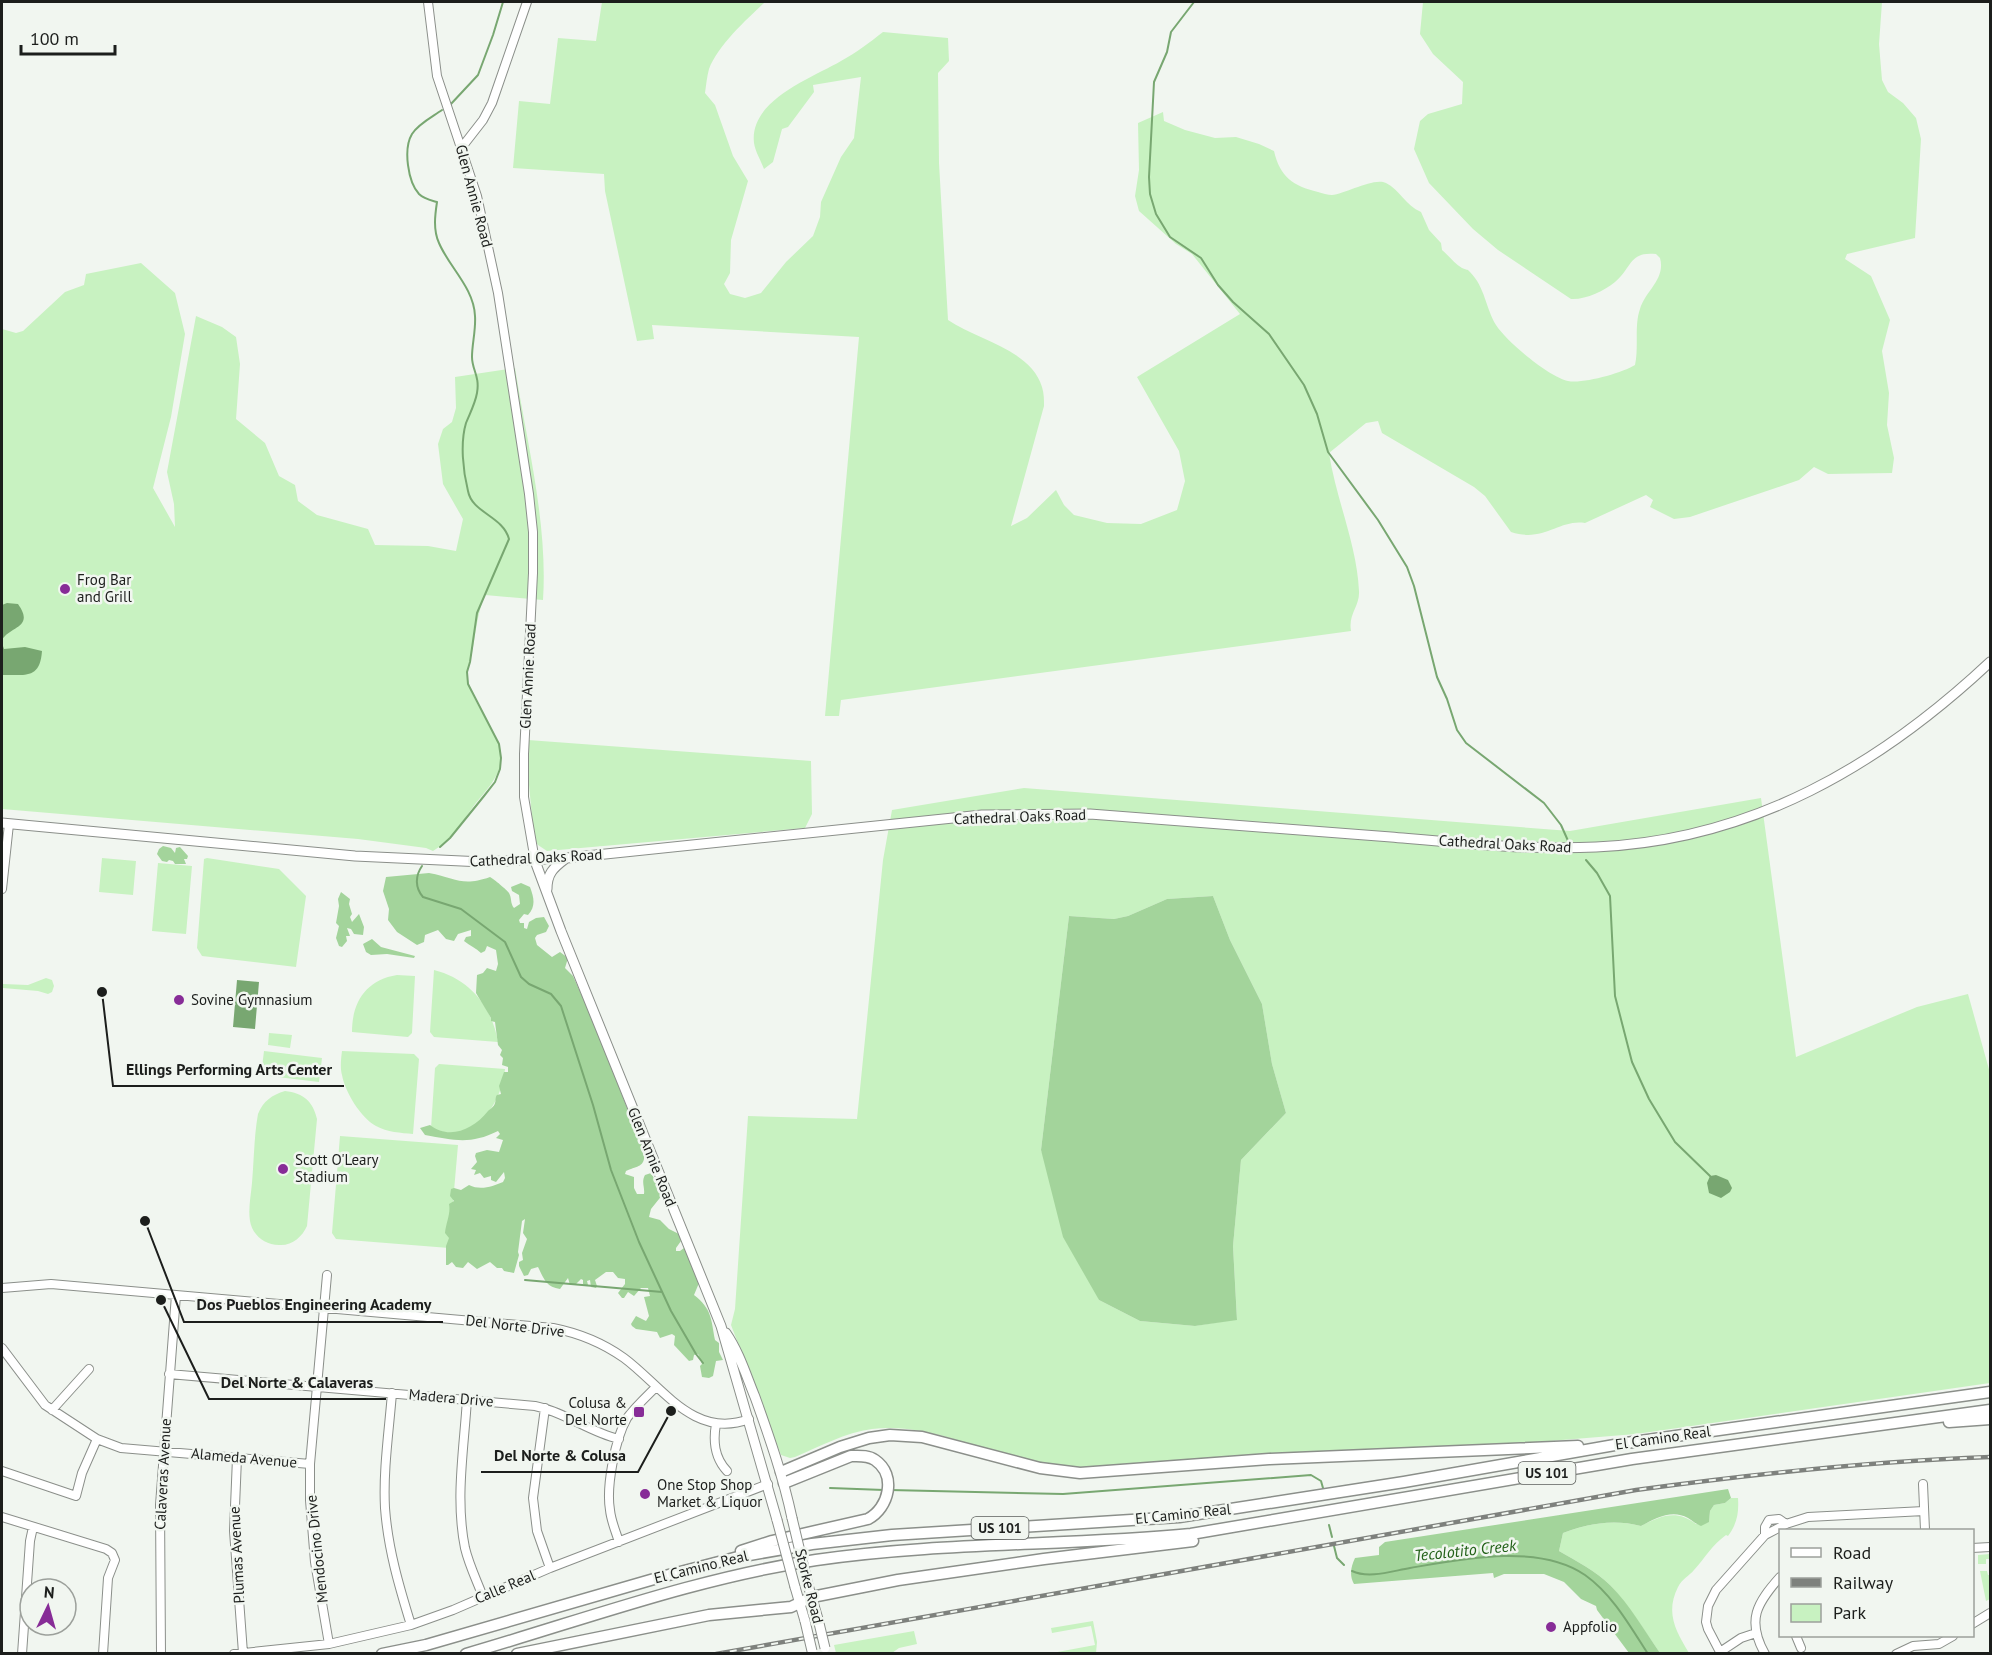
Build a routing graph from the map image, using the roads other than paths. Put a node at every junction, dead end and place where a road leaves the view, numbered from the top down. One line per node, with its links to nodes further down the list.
1 (428, 2): 3 (street, Glen Annie Road)
2 (527, 2): 3 (street)
3 (462, 147): 7 (street, Glen Annie Road)
4 (1990, 662): 6 (main road, Cathedral Oaks Road)
5 (5, 823): 7 (main road, Cathedral Oaks Road); 8 (street)
6 (567, 858): 7 (main road, Cathedral Oaks Road); 9 (main road)
7 (535, 861): 9 (main road, Glen Annie Road)
8 (2, 888)
9 (547, 894): 14 (main road, Glen Annie Road)
10 (327, 1275): 13 (street, Mendocino Drive)
11 (2, 1288): 12 (street, Del Norte Drive)
12 (176, 1294): 13 (street, Del Norte Drive); 17 (street, Calaveras Avenue)
13 (324, 1307): 18 (street, Mendocino Drive); 19 (street, Del Norte Drive)
14 (721, 1326): 28 (main road, Glen Annie Road); 40 (main road, Glen Annie Road)
15 (3, 1353): 26 (street, Alameda Avenue)
16 (89, 1369): 26 (street)
17 (169, 1374): 18 (street, Madera Drive); 35 (street, Calaveras Avenue)
18 (317, 1387): 22 (street, Madera Drive); 37 (street, Mendocino Drive)
19 (656, 1387): 30 (street, Del Norte Drive); 33 (street)
20 (1990, 1387): 24 (highway)
21 (1990, 1392): 24 (highway, El Camino Real / US 101)
22 (392, 1393): 23 (street, Madera Drive); 61 (street)
23 (467, 1400): 25 (street, Madera Drive); 56 (street)
24 (1908, 1403): 34 (highway, El Camino Real / US 101)
25 (545, 1408): 33 (street, Madera Drive); 52 (street)
26 (52, 1410): 32 (street, Alameda Avenue)
27 (1990, 1410): 31 (highway, El Camino Real / US 101)
28 (749, 1419): 30 (street); 41 (main road, Glen Annie Road)
29 (1990, 1419): 31 (highway)
30 (717, 1424): 39 (street)
31 (1851, 1429): 46 (highway, El Camino Real / US 101)
32 (97, 1439): 35 (street, Alameda Avenue); 38 (street)
33 (619, 1439): 49 (street)
34 (1626, 1443): 40 (highway); 53 (highway, El Camino Real / US 101)
35 (164, 1452): 36 (street, Alameda Avenue); 72 (street, Calaveras Avenue)
36 (237, 1458): 37 (street, Alameda Avenue); 74 (street, Plumas Avenue)
37 (310, 1464): 65 (street, Mendocino Drive)
38 (2, 1471)
39 (727, 1471)
40 (783, 1478): 41 (main road); 45 (main road, Glen Annie Road); 53 (highway)
41 (768, 1484): 49 (street, Calle Real); 55 (main road, Glen Annie Road, bridge)
42 (1923, 1484): 43 (street)
43 (1924, 1511): 48 (street); 69 (street)
44 (2, 1516): 47 (street)
45 (792, 1518): 57 (main road, Storke Road, bridge)
46 (1245, 1526): 57 (highway); 76 (highway, El Camino Real / US 101)
47 (33, 1527): 70 (street); 71 (street)
48 (1925, 1529)
49 (619, 1542): 52 (street, Calle Real)
50 (1990, 1547): 51 (street)
51 (1974, 1548)
52 (550, 1568): 56 (street, Calle Real)
53 (661, 1577): 75 (highway, El Camino Real / US 101)
54 (1779, 1580): 62 (street)
55 (795, 1587): 58 (main road, Storke Road)
56 (483, 1597): 61 (street, Calle Real)
57 (812, 1597): 58 (highway); 67 (main road, Storke Road, bridge)
58 (799, 1604): 68 (main road, Storke Road, bridge); 77 (highway)
59 (1990, 1613): 60 (street)
60 (1974, 1623)
61 (411, 1625): 65 (street, Calle Real)
62 (1755, 1633): 69 (street); 78 (street)
63 (1797, 1637): 66 (street)
64 (1950, 1637): 79 (street)
65 (329, 1644): 74 (street, Calle Real)
66 (1801, 1648)
67 (826, 1651)
68 (812, 1652)
69 (1718, 1652)
70 (22, 1653)
71 (103, 1653)
72 (161, 1653)
73 (234, 1653): 74 (street, Calle Real)
74 (243, 1653)
75 (382, 1653)
76 (466, 1653)
77 (517, 1653)
78 (1765, 1653)
79 (1896, 1653)

